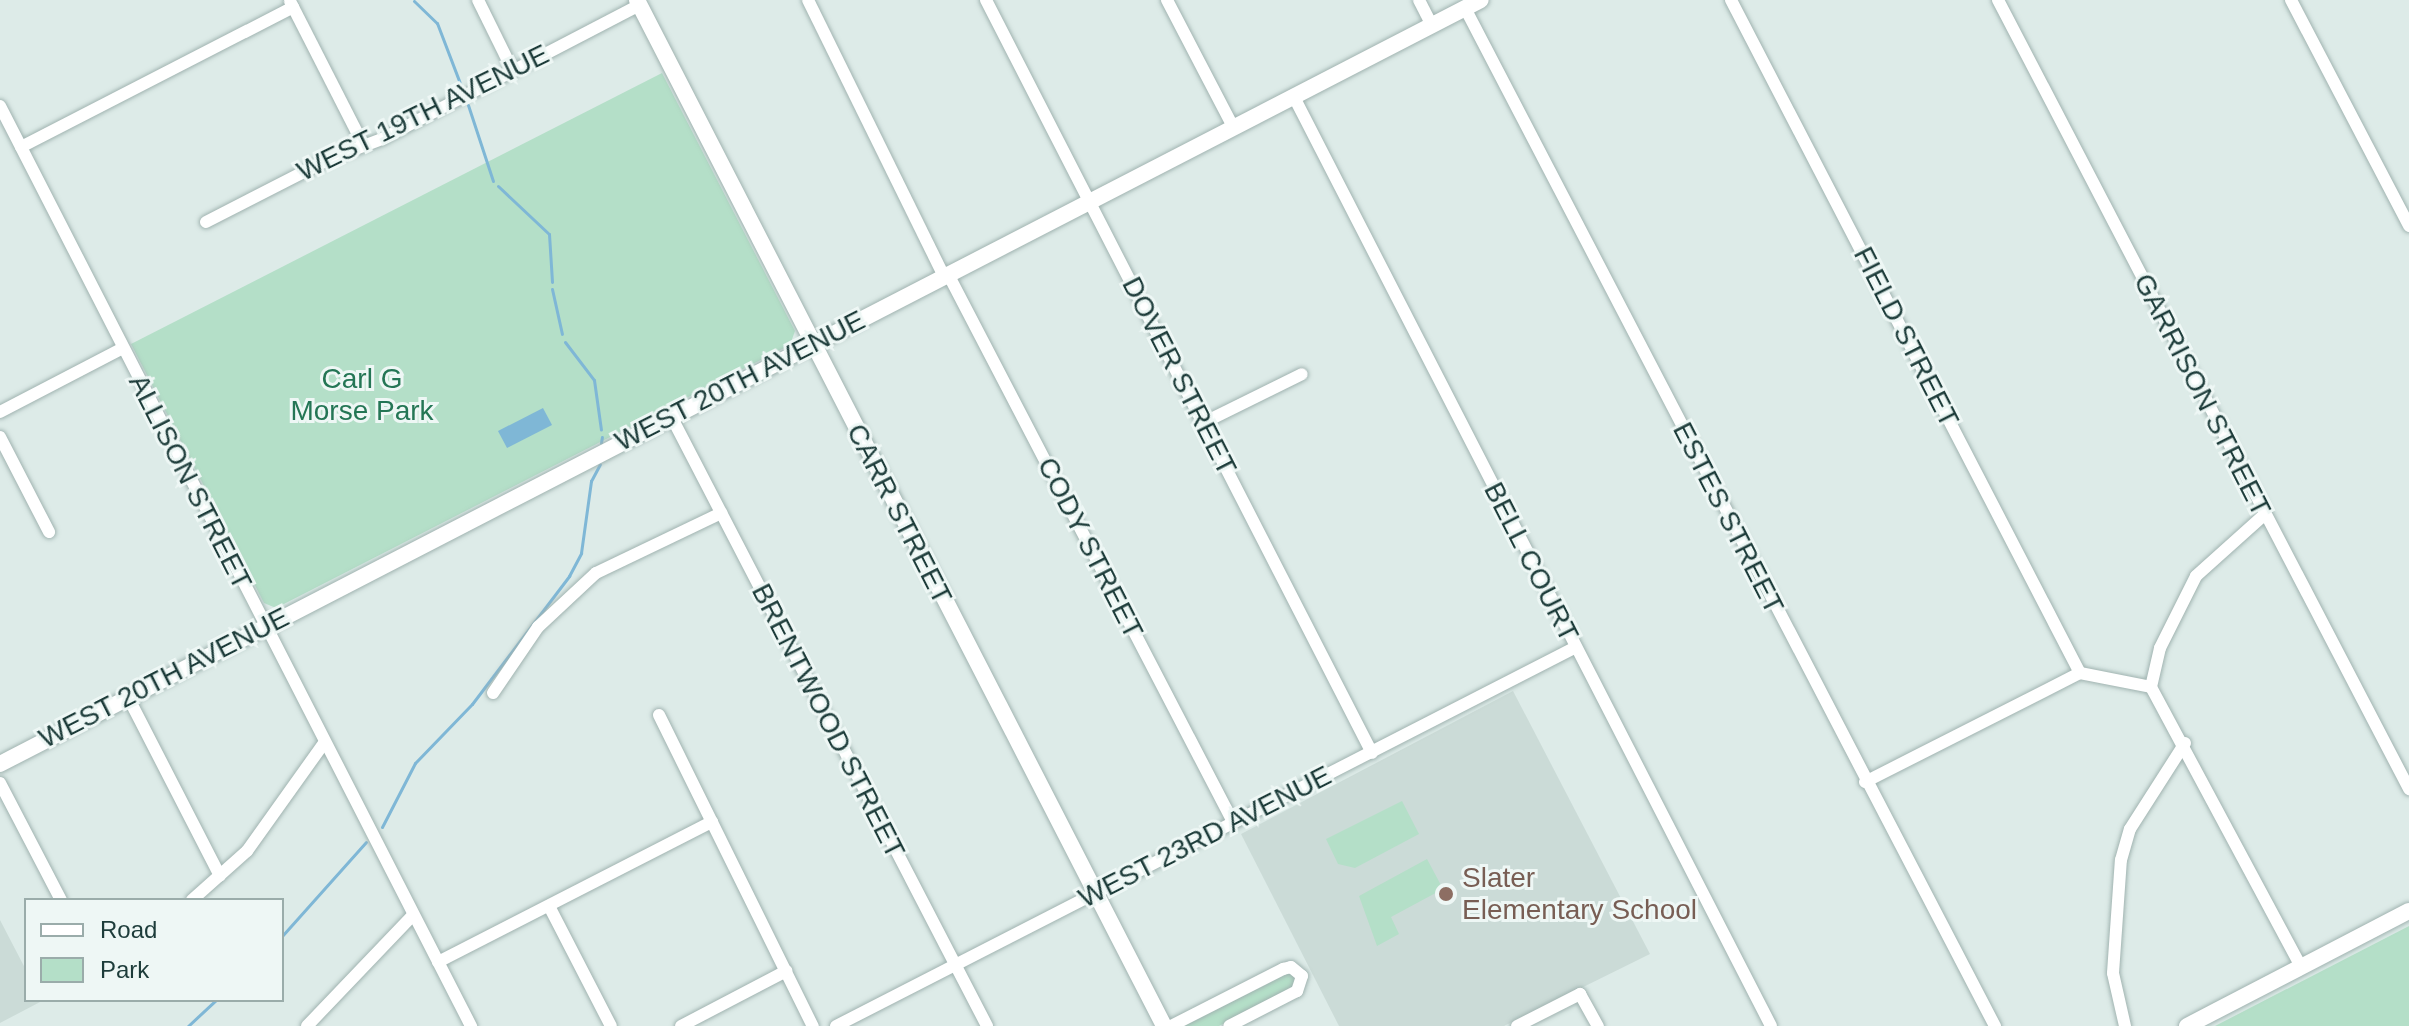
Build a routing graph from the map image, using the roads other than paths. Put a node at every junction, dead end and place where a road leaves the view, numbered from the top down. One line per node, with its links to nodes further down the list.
1 (478, 0): 14 (street)
2 (808, 0): 23 (street, CODY STREET)
3 (986, 0): 20 (street, DOVER STREET)
4 (1167, 0): 17 (street)
5 (1419, 0): 13 (street)
6 (1481, 0): 12 (street, WEST 20TH AVENUE)
7 (1731, 0): 36 (street, FIELD STREET)
8 (1998, 0): 32 (street, GARRISON STREET)
9 (2291, 0): 22 (street)
10 (292, 3): 18 (street); 19 (street)
11 (638, 3): 14 (street, WEST 19TH AVENUE); 24 (street, CARR STREET)
12 (1465, 8): 13 (street, WEST 20TH AVENUE); 45 (street, ESTES STREET)
13 (1432, 25): 15 (street, WEST 20TH AVENUE)
14 (512, 69): 18 (street, WEST 19TH AVENUE)
15 (1294, 97): 17 (street, WEST 20TH AVENUE); 35 (street, BELL COURT)
16 (0, 106): 19 (street, ALLISON STREET)
17 (1233, 127): 20 (street, WEST 20TH AVENUE)
18 (363, 144): 21 (street, WEST 19TH AVENUE)
19 (21, 147): 25 (street, ALLISON STREET)
20 (1089, 201): 23 (street, WEST 20TH AVENUE); 29 (street, DOVER STREET)
21 (206, 222)
22 (2409, 226)
23 (946, 275): 24 (street, WEST 20TH AVENUE); 49 (street, CODY STREET)
24 (813, 343): 28 (street, WEST 20TH AVENUE); 51 (street, CARR STREET)
25 (121, 349): 27 (street); 34 (street, ALLISON STREET)
26 (1302, 374): 29 (street)
27 (0, 412)
28 (671, 416): 31 (street, BRENTWOOD STREET); 34 (street, WEST 20TH AVENUE)
29 (1203, 423): 43 (street, DOVER STREET)
30 (0, 437): 33 (street)
31 (721, 513): 38 (street); 58 (street, BRENTWOOD STREET)
32 (2264, 515): 37 (street); 47 (street, GARRISON STREET)
33 (49, 532)
34 (264, 627): 39 (street, WEST 20TH AVENUE); 41 (street, ALLISON STREET)
35 (1574, 648): 43 (street, WEST 23RD AVENUE); 73 (street, BELL COURT)
36 (2080, 673): 37 (street); 45 (street)
37 (2151, 687): 42 (street)
38 (493, 693)
39 (128, 697): 44 (street, WEST 20TH AVENUE); 50 (street)
40 (659, 715): 48 (street)
41 (324, 743): 50 (street); 56 (street, ALLISON STREET)
42 (2185, 743): 59 (street); 75 (street)
43 (1372, 753): 49 (street, WEST 23RD AVENUE)
44 (0, 764)
45 (1865, 782): 74 (street, ESTES STREET)
46 (0, 783): 52 (street)
47 (2409, 789)
48 (712, 822): 54 (street); 60 (street)
49 (1233, 822): 51 (street, WEST 23RD AVENUE)
50 (220, 876): 53 (street)
51 (1096, 893): 58 (street, WEST 23RD AVENUE); 68 (street, CARR STREET)
52 (60, 898)
53 (194, 898)
54 (549, 906): 57 (street); 63 (street)
55 (2409, 911): 59 (street)
56 (413, 915): 57 (street, ALLISON STREET); 61 (street)
57 (438, 962): 62 (street, ALLISON STREET)
58 (955, 967): 66 (street, WEST 23RD AVENUE); 67 (street, BRENTWOOD STREET)
59 (2301, 967): 76 (street)
60 (786, 971): 64 (street); 65 (street)
61 (307, 1026)
62 (471, 1026)
63 (611, 1026)
64 (681, 1026)
65 (813, 1026)
66 (836, 1026)
67 (987, 1026)
68 (1164, 1026)
69 (1171, 1026): 70 (street)
70 (1229, 1026)
71 (1517, 1026): 72 (street)
72 (1598, 1026)
73 (1771, 1026)
74 (1995, 1026)
75 (2125, 1026)
76 (2187, 1026)

